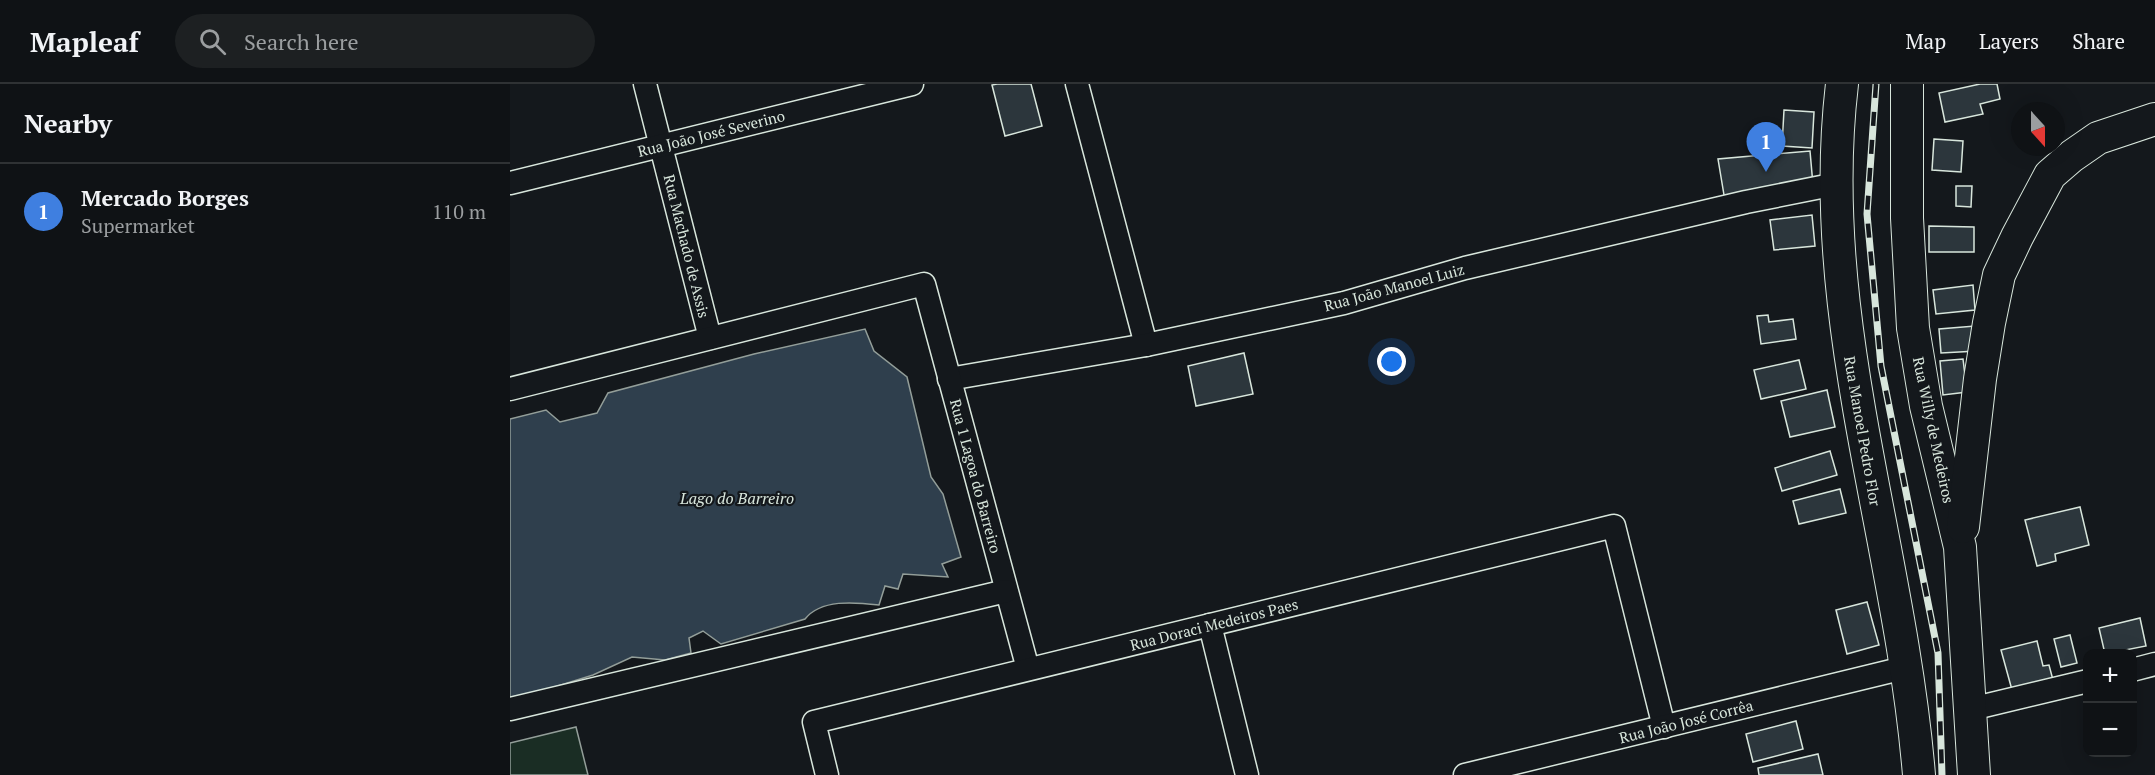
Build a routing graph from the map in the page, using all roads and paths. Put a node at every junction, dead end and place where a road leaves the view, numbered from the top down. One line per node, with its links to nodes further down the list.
1 (645, 84): 7 (street, Rua Machado de Assis)
2 (912, 84): 7 (street, Rua João José Severino)
3 (1077, 84): 11 (street)
4 (1842, 84): 9 (street, Rua Manoel Pedro Flor)
5 (1907, 84): 14 (street, Rua Willy de Medeiros)
6 (2155, 119): 14 (street)
7 (662, 145): 8 (street, Rua João José Severino); 10 (street, Rua Machado de Assis)
8 (510, 183)
9 (1836, 184): 11 (street, Rua João Manoel Luiz); 18 (street, Rua Manoel Pedro Flor)
10 (710, 338): 12 (street, Rua 1 Lagoa do Barreiro); 13 (street)
11 (1146, 345): 12 (street, Rua João Manoel Luiz)
12 (950, 379): 15 (street, Rua 1 Lagoa do Barreiro)
13 (510, 388)
14 (1960, 547): 23 (street, Rua Willy de Medeiros)
15 (1006, 591): 19 (street, Rua 1 Lagoa do Barreiro); 22 (street)
16 (1210, 625): 19 (street, Rua Doraci Medeiros Paes); 24 (street, Rua Doraci Medeiros Paes); 26 (street)
17 (2155, 664): 20 (street)
18 (1908, 667): 24 (street, Rua João José Corrêa); 28 (street, Rua Manoel Pedro Flor)
19 (1028, 669): 25 (street, Rua Doraci Medeiros Paes)
20 (2137, 669)
21 (2083, 682): 23 (street)
22 (510, 709)
23 (1971, 709): 29 (street, Rua Willy de Medeiros)
24 (1664, 727): 27 (street, Rua João José Corrêa)
25 (827, 775)
26 (1247, 775)
27 (1465, 775)
28 (1919, 775)
29 (1974, 775)

